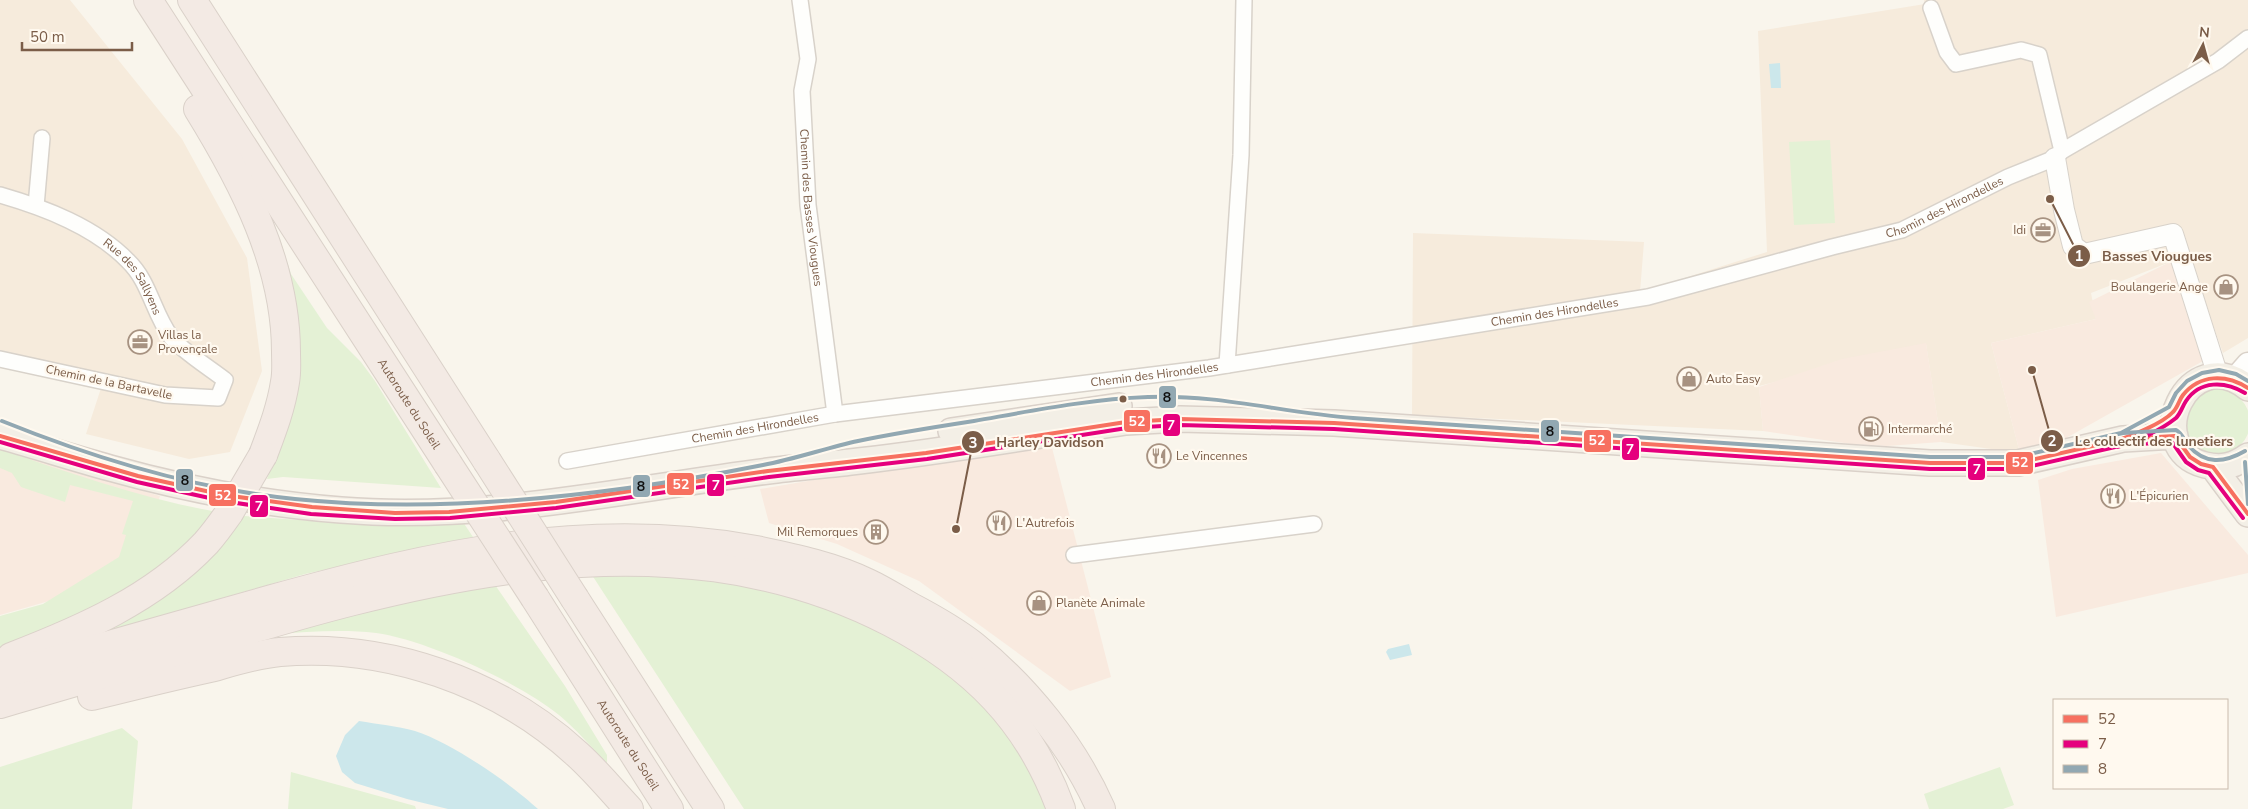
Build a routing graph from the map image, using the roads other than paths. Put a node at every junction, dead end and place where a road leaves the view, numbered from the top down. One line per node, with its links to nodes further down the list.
1 (135, 0): 34 (highway, bridge)
2 (148, 0): 39 (highway, Autoroute du Soleil, bridge)
3 (192, 0): 33 (highway, bridge)
4 (800, 0): 18 (street, Chemin des Basses Viougues)
5 (1244, 0): 13 (street)
6 (1931, 8): 9 (street)
7 (2248, 38): 9 (street, Chemin des Hirondelles)
8 (42, 138): 11 (street)
9 (2059, 154): 13 (street, Chemin des Hirondelles); 14 (street)
10 (0, 195): 11 (street, Rue des Sallyens)
11 (36, 206): 16 (street, Rue des Sallyens)
12 (0, 358): 16 (street, Chemin de la Bartavelle)
13 (1227, 365): 15 (street, Chemin des Hirondelles)
14 (2237, 377): 17 (main road)
15 (1034, 390): 18 (street, Chemin des Hirondelles); 19 (street)
16 (218, 398)
17 (2174, 411): 23 (main road); 24 (main road)
18 (835, 414): 27 (street, Chemin des Hirondelles)
19 (1038, 416): 20 (main road); 29 (main road)
20 (1334, 423): 24 (main road); 29 (main road)
21 (0, 427): 25 (main road)
22 (0, 436): 25 (main road)
23 (2175, 436): 24 (main road); 28 (main road)
24 (2123, 439)
25 (64, 453): 29 (main road)
26 (2244, 459): 28 (main road); 30 (main road)
27 (567, 461)
28 (2214, 467): 30 (main road)
29 (767, 471)
30 (2244, 509)
31 (1314, 524): 32 (street)
32 (1074, 555)
33 (611, 655): 40 (highway); 41 (highway)
34 (0, 661)
35 (0, 676): 43 (highway)
36 (0, 704): 42 (highway)
37 (0, 716): 38 (highway)
38 (629, 809)
39 (669, 809)
40 (710, 809)
41 (724, 809)
42 (1061, 809)
43 (1101, 809)

